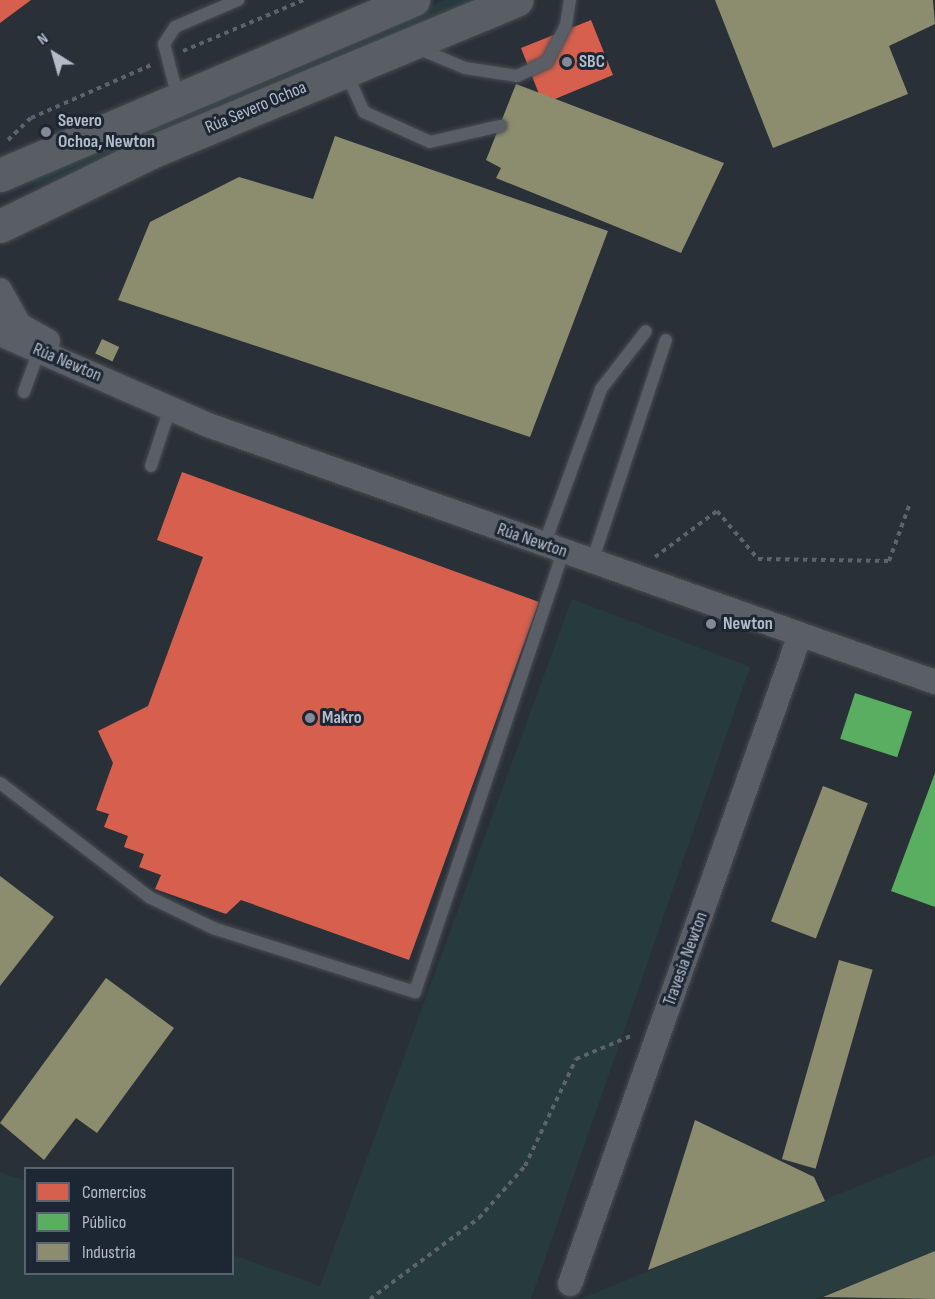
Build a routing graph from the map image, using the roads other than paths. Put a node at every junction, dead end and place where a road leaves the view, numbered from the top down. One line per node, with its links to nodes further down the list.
1 (238, 0): 7 (lane)
2 (413, 0): 7 (main road)
3 (517, 0): 5 (main road, Rúa Severo Ochoa)
4 (570, 0): 5 (lane)
5 (410, 45): 6 (main road, Rúa Severo Ochoa)
6 (345, 71): 8 (lane); 10 (main road, Rúa Severo Ochoa)
7 (178, 98): 9 (main road)
8 (500, 126)
9 (0, 175)
10 (0, 226)
11 (0, 290): 12 (street, Rúa Newton)
12 (6, 324): 15 (street, Rúa Newton); 17 (street, Rúa Newton)
13 (646, 331): 20 (lane)
14 (666, 340): 21 (lane)
15 (39, 351): 16 (lane); 17 (street, Rúa Newton)
16 (24, 392)
17 (133, 392): 18 (street, Rúa Newton)
18 (171, 408): 19 (lane); 20 (street, Rúa Newton)
19 (151, 466)
20 (554, 549): 21 (street, Rúa Newton); 24 (lane)
21 (592, 562): 22 (street, Rúa Newton)
22 (800, 635): 23 (street, Rúa Newton); 25 (street, Travesía Newton)
23 (935, 682)
24 (0, 783)
25 (570, 1284)

